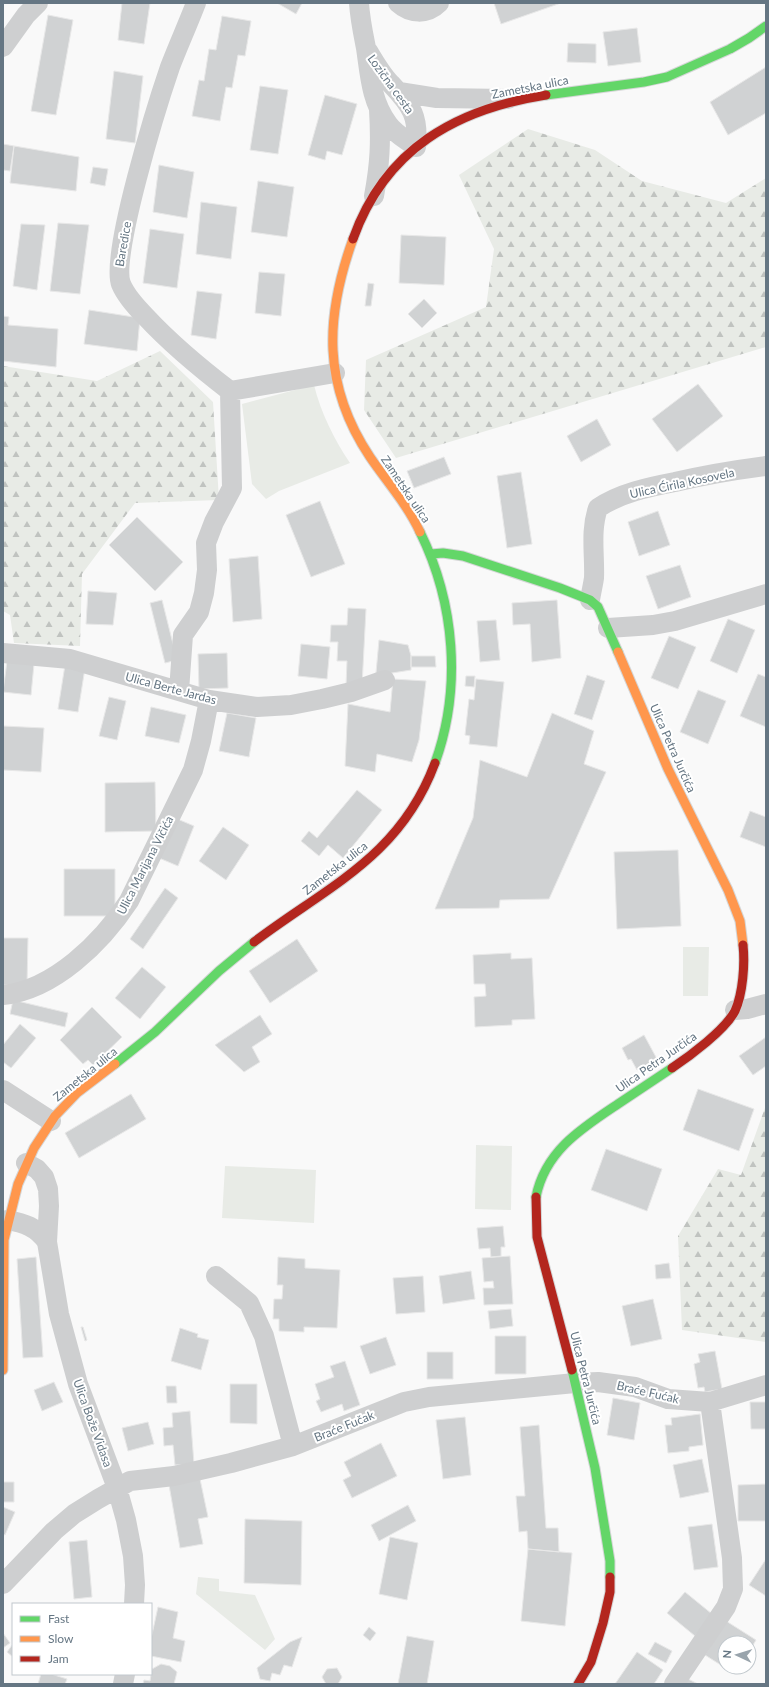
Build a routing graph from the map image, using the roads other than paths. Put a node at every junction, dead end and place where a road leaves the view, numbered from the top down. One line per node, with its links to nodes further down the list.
1 (38, 3): 7 (street)
2 (196, 3): 15 (street, Baredice)
3 (359, 3): 8 (street, Lozična cesta)
4 (398, 3): 5 (street)
5 (439, 3)
6 (766, 26): 10 (main road, Zametska ulica)
7 (3, 47)
8 (366, 48): 9 (street, Lozična cesta); 11 (street, Lozična cesta)
9 (399, 92): 10 (street); 12 (street, Lozična cesta)
10 (514, 99): 12 (main road, Zametska ulica)
11 (378, 108): 12 (street, Lozična cesta); 13 (street)
12 (416, 148): 13 (main road, Zametska ulica)
13 (374, 196): 14 (main road, Zametska ulica)
14 (335, 373): 15 (street); 17 (main road, Zametska ulica)
15 (230, 391): 23 (street)
16 (766, 466): 19 (street, Ulica Ćirila Kosovela)
17 (431, 554): 19 (main road); 29 (main road, Zametska ulica)
18 (766, 594): 20 (street)
19 (590, 600): 20 (main road, Ulica Petra Jurčića)
20 (608, 628): 27 (main road, Ulica Petra Jurčića)
21 (3, 653): 23 (street, Ulica Berte Jardas)
22 (385, 680): 24 (street, Ulica Berte Jardas)
23 (179, 691): 24 (street, Ulica Berte Jardas)
24 (208, 700): 25 (street, Ulica Marijana Vičića)
25 (3, 995)
26 (766, 1004): 27 (street)
27 (735, 1010): 35 (main road, Ulica Petra Jurčića)
28 (3, 1090): 29 (street)
29 (51, 1121): 30 (main road, Zametska ulica)
30 (26, 1163): 31 (main road, Zametska ulica); 32 (street, Ulica Bože Vidasa)
31 (7, 1220): 32 (street); 34 (main road, Zametska ulica)
32 (47, 1242): 39 (street, Ulica Bože Vidasa)
33 (216, 1276): 38 (street)
34 (3, 1370)
35 (575, 1383): 37 (street, Braće Fućak); 38 (street, Braće Fučak); 42 (main road, Ulica Petra Jurčića)
36 (766, 1385): 37 (street, Braće Fućak)
37 (710, 1402): 43 (street)
38 (293, 1446): 39 (street, Braće Fučak)
39 (117, 1488): 40 (street, Braće Fučak); 41 (street, Ulica Bože Vidasa)
40 (3, 1584)
41 (134, 1603)
42 (578, 1684)
43 (674, 1684)

